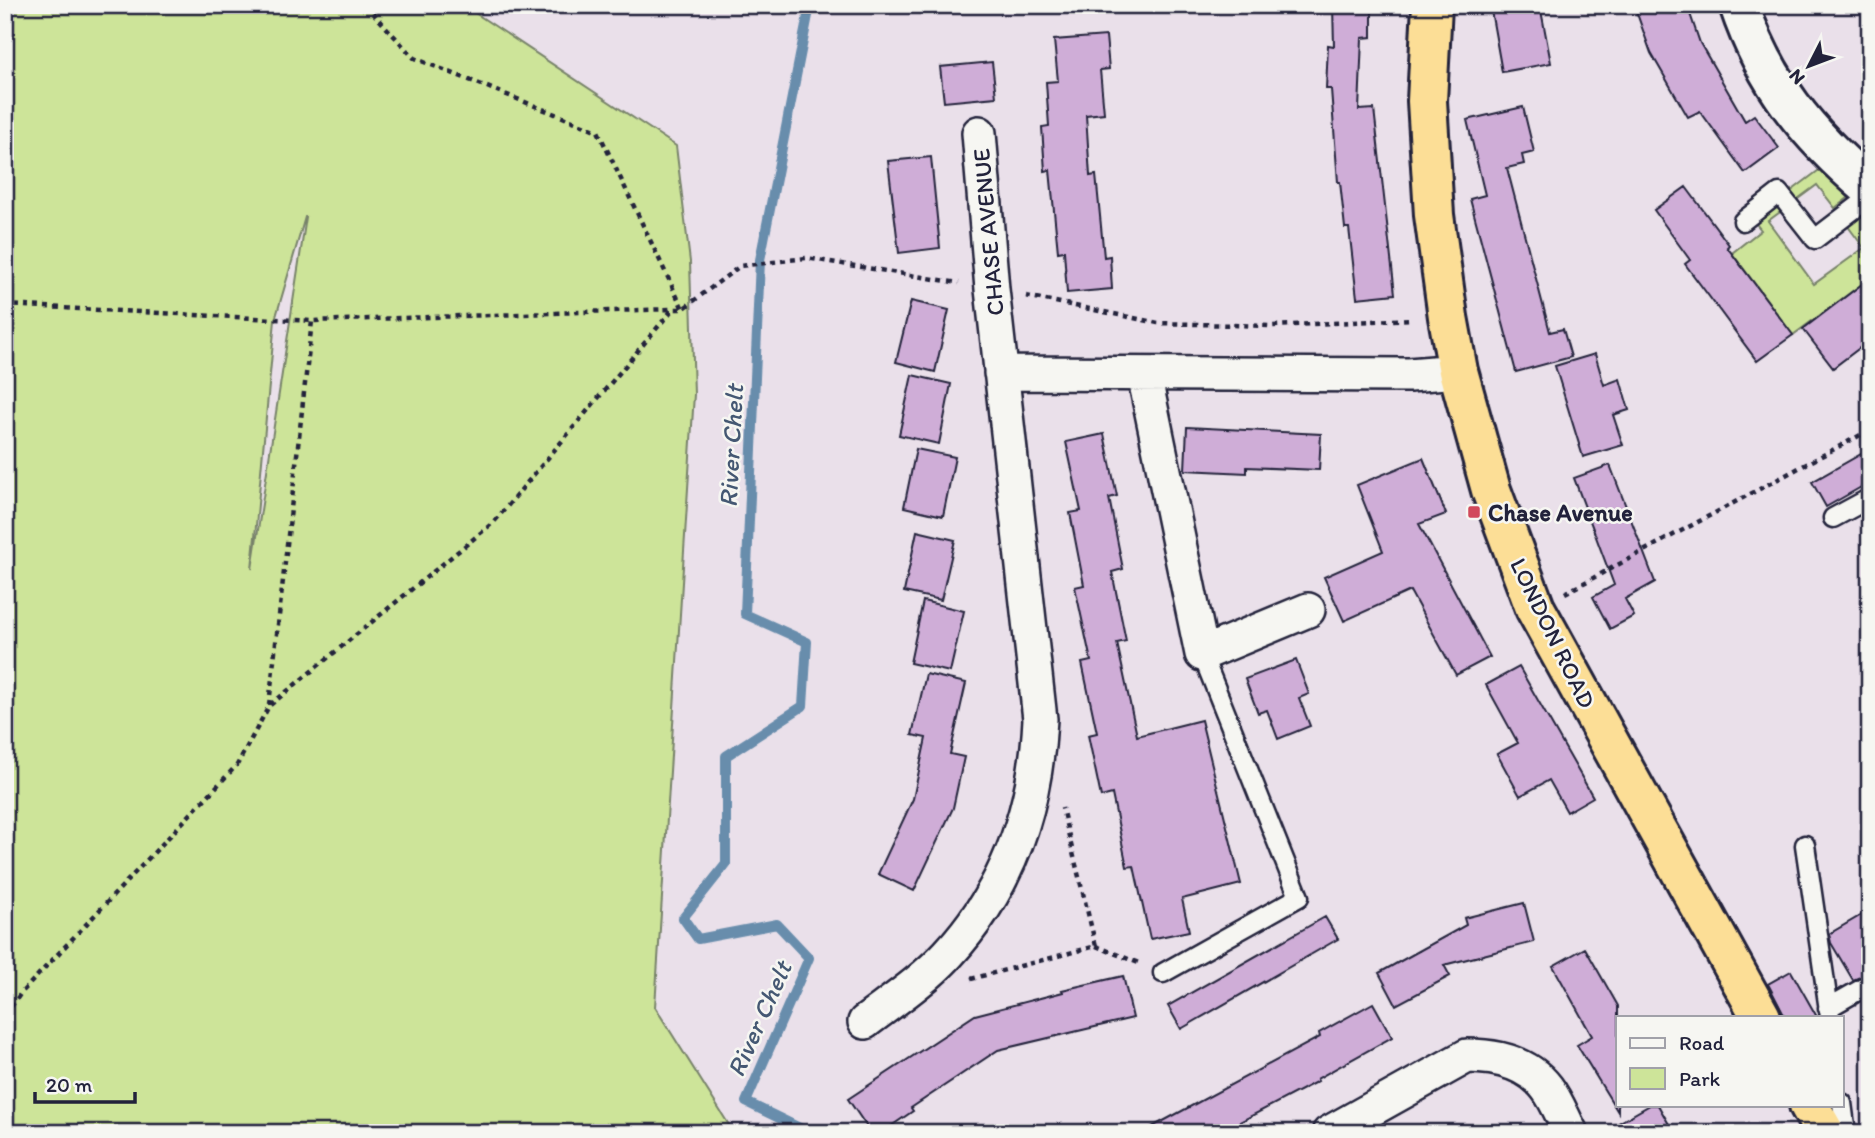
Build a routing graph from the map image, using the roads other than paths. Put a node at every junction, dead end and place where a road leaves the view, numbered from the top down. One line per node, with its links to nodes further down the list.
1 (1432, 5): 7 (highway, LONDON ROAD)
2 (1739, 5): 4 (street)
3 (979, 133): 8 (street, CHASE AVENUE)
4 (1870, 188)
5 (1870, 197): 6 (lane)
6 (1744, 221)
7 (1458, 371): 9 (street); 18 (highway, LONDON ROAD)
8 (1001, 373): 9 (street); 19 (street, CHASE AVENUE)
9 (1144, 373): 13 (street)
10 (1870, 498): 11 (lane)
11 (1833, 518)
12 (1308, 610): 13 (street)
13 (1202, 654): 15 (lane)
14 (1805, 845): 17 (lane)
15 (1163, 973)
16 (1870, 984): 17 (lane)
17 (1829, 1013)
18 (1759, 1016)
19 (865, 1022)
20 (1810, 1106): 24 (highway)
21 (1842, 1106): 25 (lane)
22 (1329, 1133): 23 (street)
23 (1571, 1133)
24 (1825, 1133)
25 (1846, 1133)

